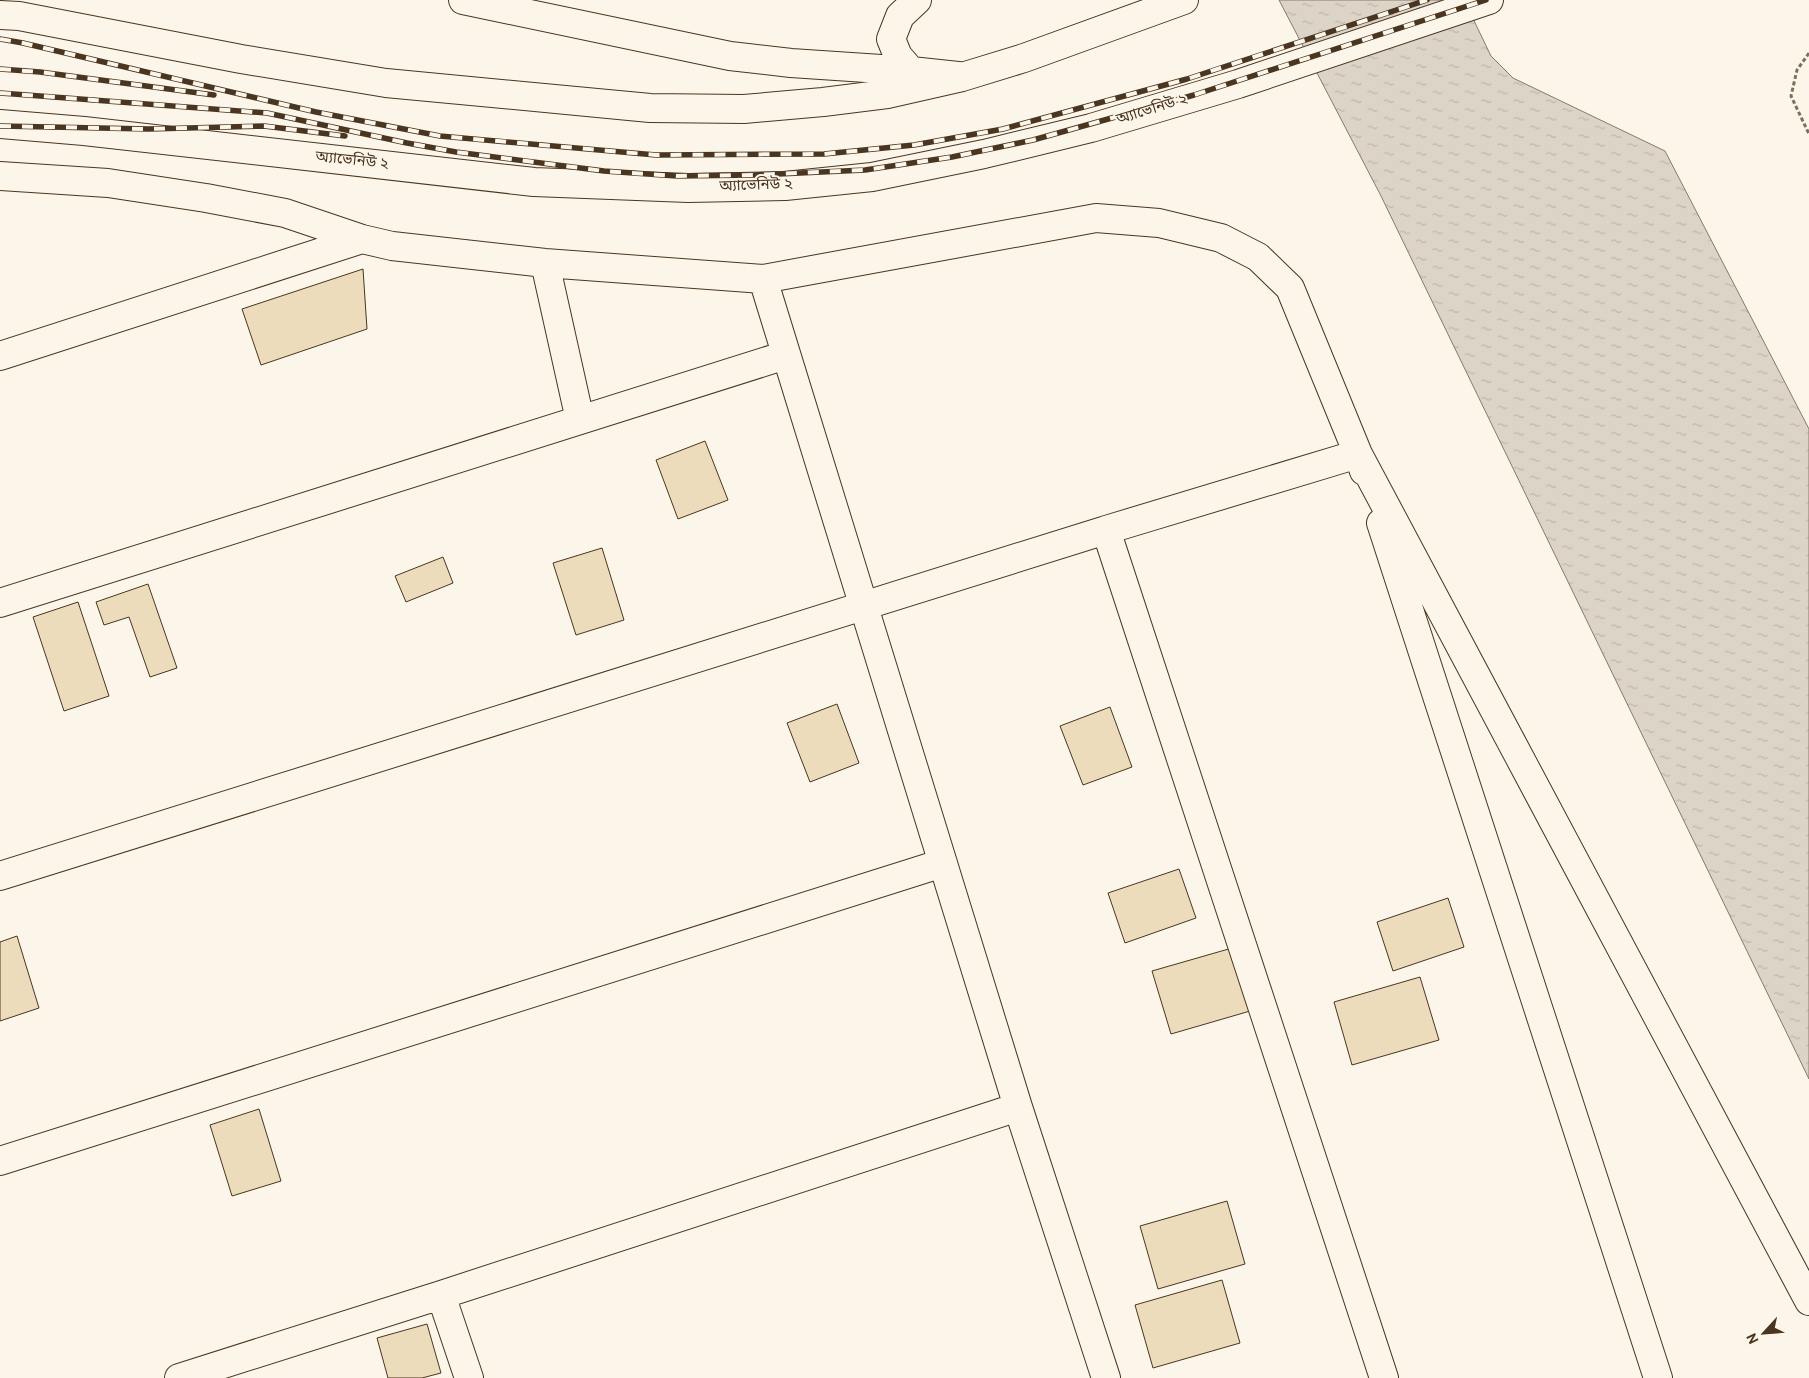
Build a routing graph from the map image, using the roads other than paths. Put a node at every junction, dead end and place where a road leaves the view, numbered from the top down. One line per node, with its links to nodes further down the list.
1 (463, 0): 6 (street)
2 (917, 0): 6 (street)
3 (1184, 0): 7 (street)
4 (1489, 0): 8 (street, অ্যাভেনিউ ২)
5 (0, 15): 7 (street)
6 (911, 71): 7 (street)
7 (962, 77)
8 (0, 124)
9 (0, 176): 10 (street)
10 (362, 239): 11 (street); 14 (street)
11 (545, 263): 12 (street); 15 (street)
12 (763, 280): 13 (street); 16 (street)
13 (786, 355): 15 (street); 19 (street)
14 (0, 356)
15 (580, 420): 18 (street)
16 (1358, 454): 17 (street); 25 (street); 30 (street)
17 (1106, 530): 19 (street); 29 (street)
18 (0, 603)
19 (864, 606): 20 (street); 21 (street)
20 (943, 863): 22 (street); 23 (street)
21 (0, 876)
22 (1018, 1107): 24 (street); 28 (street)
23 (0, 1161)
24 (441, 1295): 26 (street); 27 (street)
25 (1809, 1301)
26 (189, 1377)
27 (469, 1378)
28 (1106, 1378)
29 (1384, 1378)
30 (1658, 1378)

